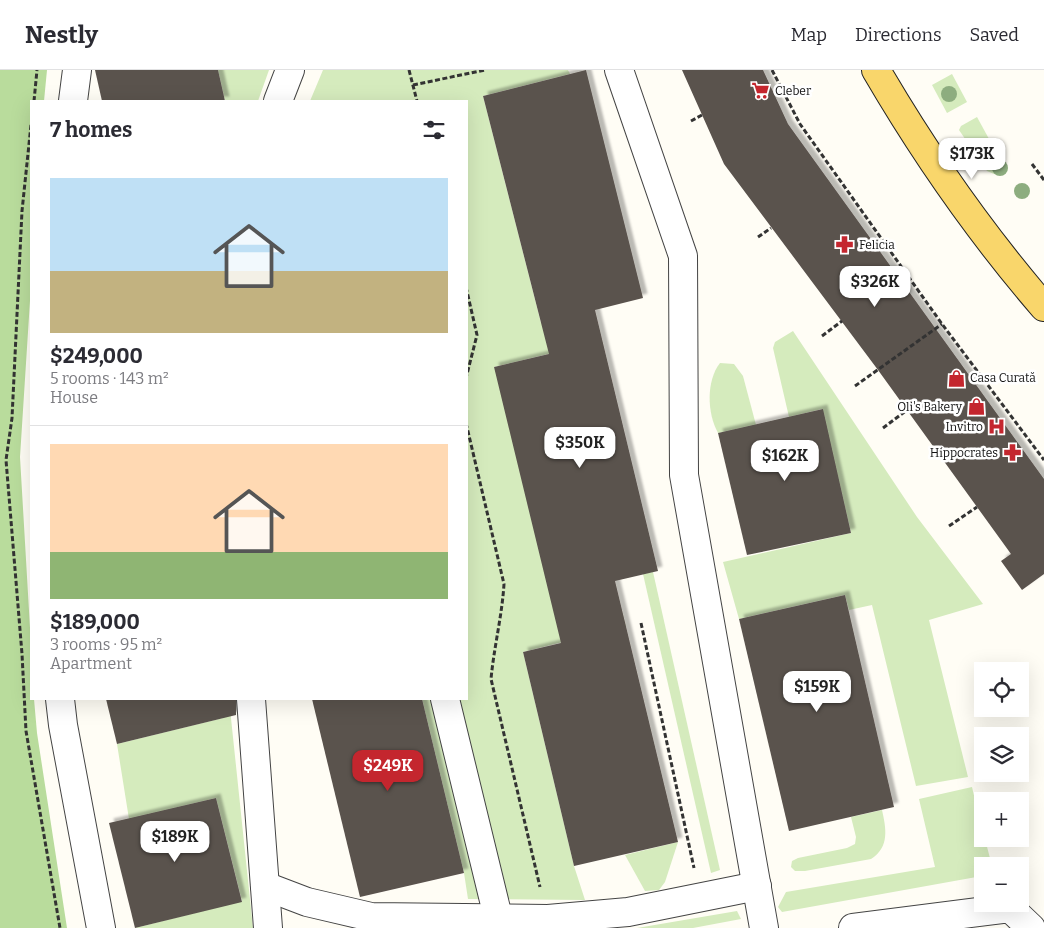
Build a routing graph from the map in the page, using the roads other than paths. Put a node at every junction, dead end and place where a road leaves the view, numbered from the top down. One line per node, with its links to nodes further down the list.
1 (77, 70): 5 (lane)
2 (290, 70): 6 (lane)
3 (619, 70): 12 (lane)
4 (876, 70): 7 (main road)
5 (72, 100)
6 (278, 100)
7 (1044, 307)
8 (60, 700): 14 (lane)
9 (251, 700): 11 (lane)
10 (446, 700): 13 (lane)
11 (265, 886): 13 (lane); 15 (lane)
12 (757, 886): 13 (lane); 16 (lane)
13 (498, 917)
14 (101, 928)
15 (268, 928)
16 (764, 928)
17 (853, 928): 18 (lane)
18 (1031, 928)

